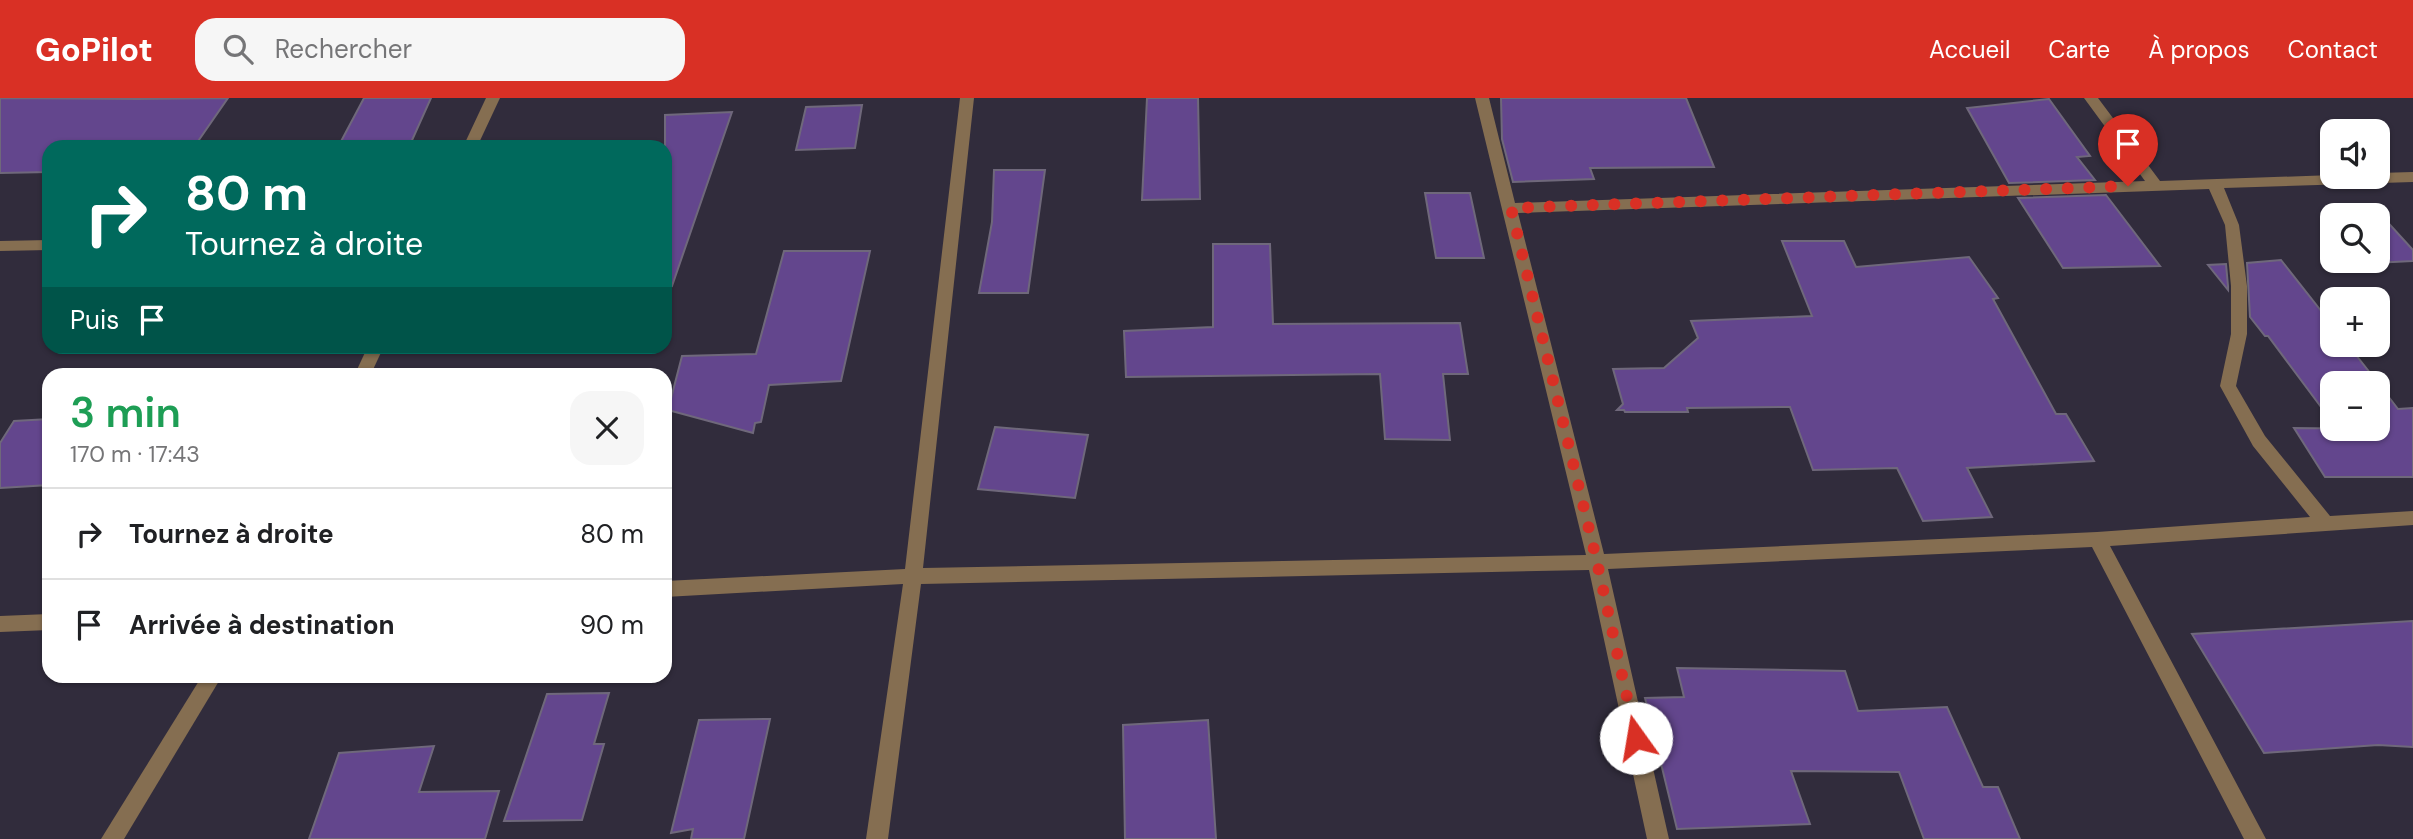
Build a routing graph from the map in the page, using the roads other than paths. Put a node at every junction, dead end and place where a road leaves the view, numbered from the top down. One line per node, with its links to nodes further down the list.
1 (493, 98): 5 (street)
2 (967, 98): 16 (street)
3 (1482, 98): 9 (street)
4 (2091, 98): 8 (street)
5 (473, 140)
6 (2413, 177): 7 (street)
7 (2214, 183): 8 (street); 13 (street)
8 (2155, 185): 9 (street)
9 (1511, 208): 15 (street)
10 (42, 245): 11 (street)
11 (0, 246)
12 (2413, 518): 13 (street)
13 (2325, 523): 14 (street)
14 (2097, 539): 15 (street); 24 (street)
15 (1597, 562): 16 (street); 23 (street)
16 (913, 576): 17 (street); 22 (street)
17 (672, 589)
18 (42, 622): 19 (street)
19 (0, 624)
20 (208, 683): 21 (street)
21 (112, 839)
22 (877, 839)
23 (1658, 839)
24 (2255, 839)

